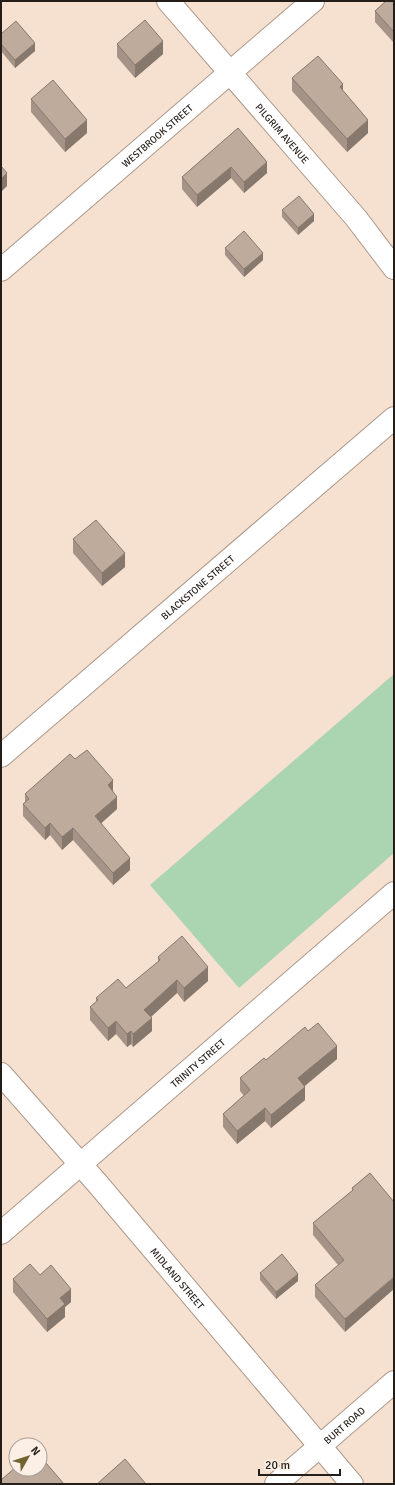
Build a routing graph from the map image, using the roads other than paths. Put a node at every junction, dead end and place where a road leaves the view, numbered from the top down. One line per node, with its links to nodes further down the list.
1 (168, 1): 3 (street, PILGRIM AVENUE)
2 (313, 1): 3 (street, WESTBROOK STREET)
3 (230, 73): 4 (street, PILGRIM AVENUE); 5 (street, WESTBROOK STREET)
4 (394, 268)
5 (1, 270)
6 (394, 418): 7 (street, BLACKSTONE STREET)
7 (1, 756)
8 (394, 893): 10 (street, TRINITY STREET)
9 (1, 1074): 10 (street, MIDLAND STREET)
10 (80, 1165): 11 (street, TRINITY STREET); 13 (street, MIDLAND STREET)
11 (1, 1233)
12 (394, 1382): 13 (street, BURT ROAD)
13 (320, 1446): 14 (street, BURT ROAD); 15 (street, MIDLAND STREET)
14 (276, 1484)
15 (352, 1484)

